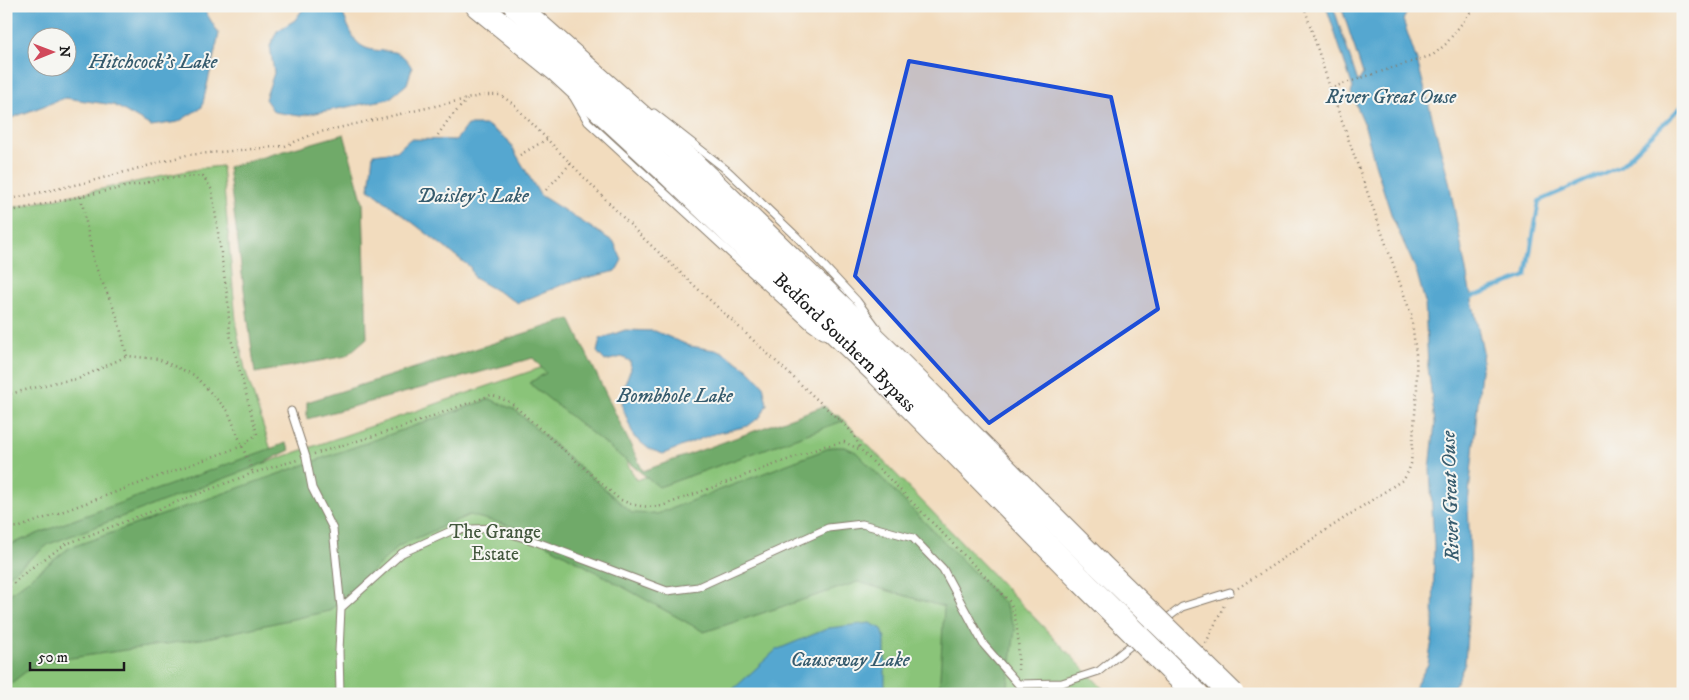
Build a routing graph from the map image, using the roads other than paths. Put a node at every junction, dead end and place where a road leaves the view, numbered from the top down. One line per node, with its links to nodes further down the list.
1 (478, 6): 4 (highway, Bedford Southern Bypass)
2 (516, 6): 3 (highway, Bedford Southern Bypass)
3 (585, 66): 5 (lane); 9 (highway, Bedford Southern Bypass)
4 (557, 70): 7 (lane); 9 (highway, Bedford Southern Bypass)
5 (629, 96)
6 (644, 106): 9 (lane)
7 (826, 337)
8 (834, 343): 9 (lane)
9 (882, 363): 11 (highway, Bedford Southern Bypass)
10 (291, 411): 13 (lane)
11 (1091, 573): 15 (highway, Bedford Southern Bypass, bridge); 16 (highway, Bedford Southern Bypass, bridge)
12 (1230, 592): 13 (lane)
13 (341, 608): 14 (lane)
14 (340, 694)
15 (1196, 694)
16 (1232, 694)

